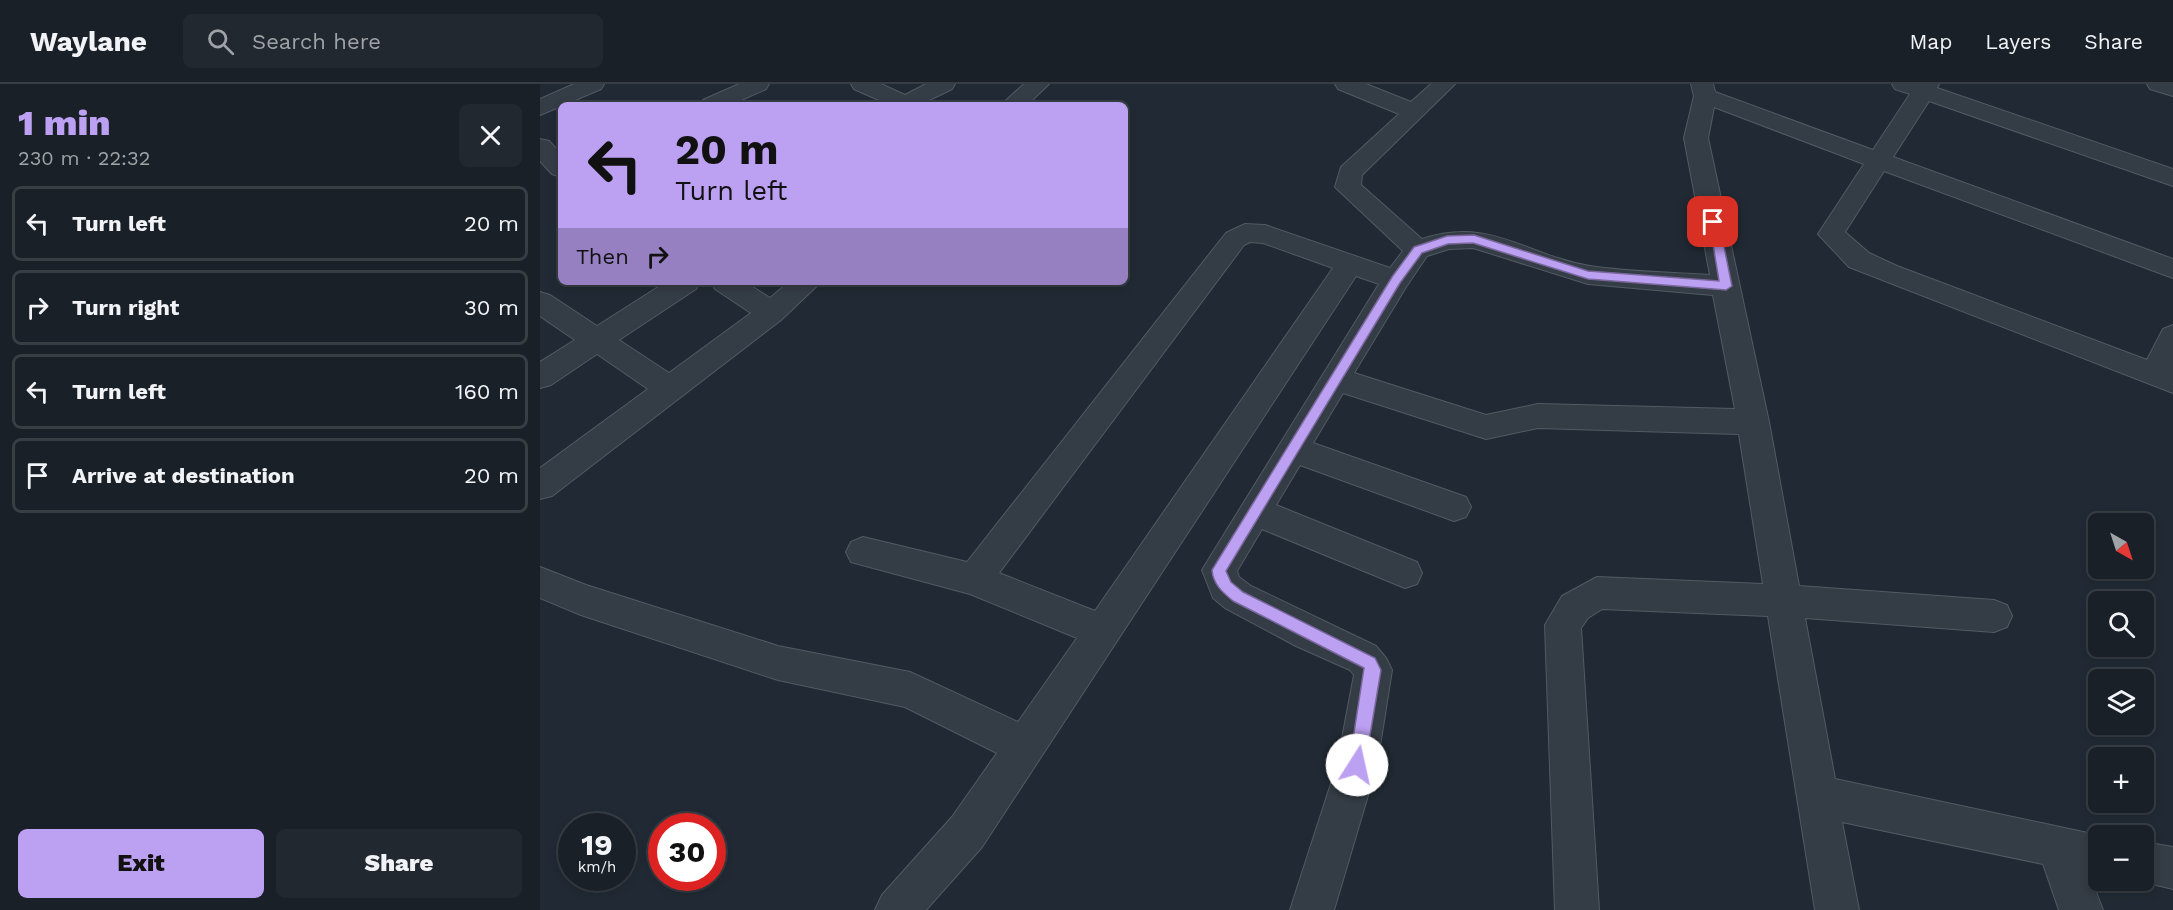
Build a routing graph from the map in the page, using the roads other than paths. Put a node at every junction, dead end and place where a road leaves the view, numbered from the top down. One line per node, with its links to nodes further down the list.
1 (593, 84): 16 (street)
2 (758, 84): 12 (street)
3 (862, 84): 13 (street)
4 (944, 84): 14 (street)
5 (1038, 84): 15 (street)
6 (1346, 84): 17 (street)
7 (1444, 84): 17 (street)
8 (2158, 84): 10 (street)
9 (1918, 86): 19 (street); 22 (street)
10 (2173, 89)
11 (1703, 90): 19 (street); 31 (street)
12 (718, 102)
13 (901, 102)
14 (909, 102)
15 (1017, 102)
16 (540, 108)
17 (1415, 112): 24 (street)
18 (540, 146): 20 (street)
19 (1879, 160): 26 (street); 38 (street)
20 (558, 167)
21 (558, 172): 23 (street)
22 (2173, 178)
23 (540, 184)
24 (1418, 250): 27 (street); 31 (street)
25 (1350, 264): 27 (street); 47 (street); 51 (street)
26 (2173, 269)
27 (1396, 280): 37 (street)
28 (681, 285): 35 (street)
29 (729, 285): 33 (street)
30 (804, 285): 33 (street)
31 (1726, 286): 40 (street)
32 (540, 302): 35 (street)
33 (771, 313): 39 (street)
34 (2173, 336): 38 (street)
35 (596, 339): 36 (street); 39 (street)
36 (540, 377)
37 (1336, 379): 40 (street); 41 (street)
38 (2164, 379)
39 (669, 388): 42 (street)
40 (1753, 422): 49 (street)
41 (1293, 449): 43 (street); 44 (street)
42 (545, 474)
43 (1454, 507)
44 (1254, 511): 46 (street); 59 (street)
45 (863, 552): 47 (street)
46 (1405, 573)
47 (974, 579): 51 (street)
48 (540, 582): 52 (street)
49 (1785, 601): 50 (street); 53 (street); 60 (street)
50 (1994, 616)
51 (1102, 631): 52 (street)
52 (1024, 746): 58 (street)
53 (1817, 796): 54 (street); 61 (street)
54 (2058, 848): 55 (street); 62 (street)
55 (2088, 853)
56 (2154, 865): 57 (street)
57 (2173, 868)
58 (897, 910)
59 (1312, 910)
60 (1577, 910)
61 (1837, 910)
62 (2081, 910)

